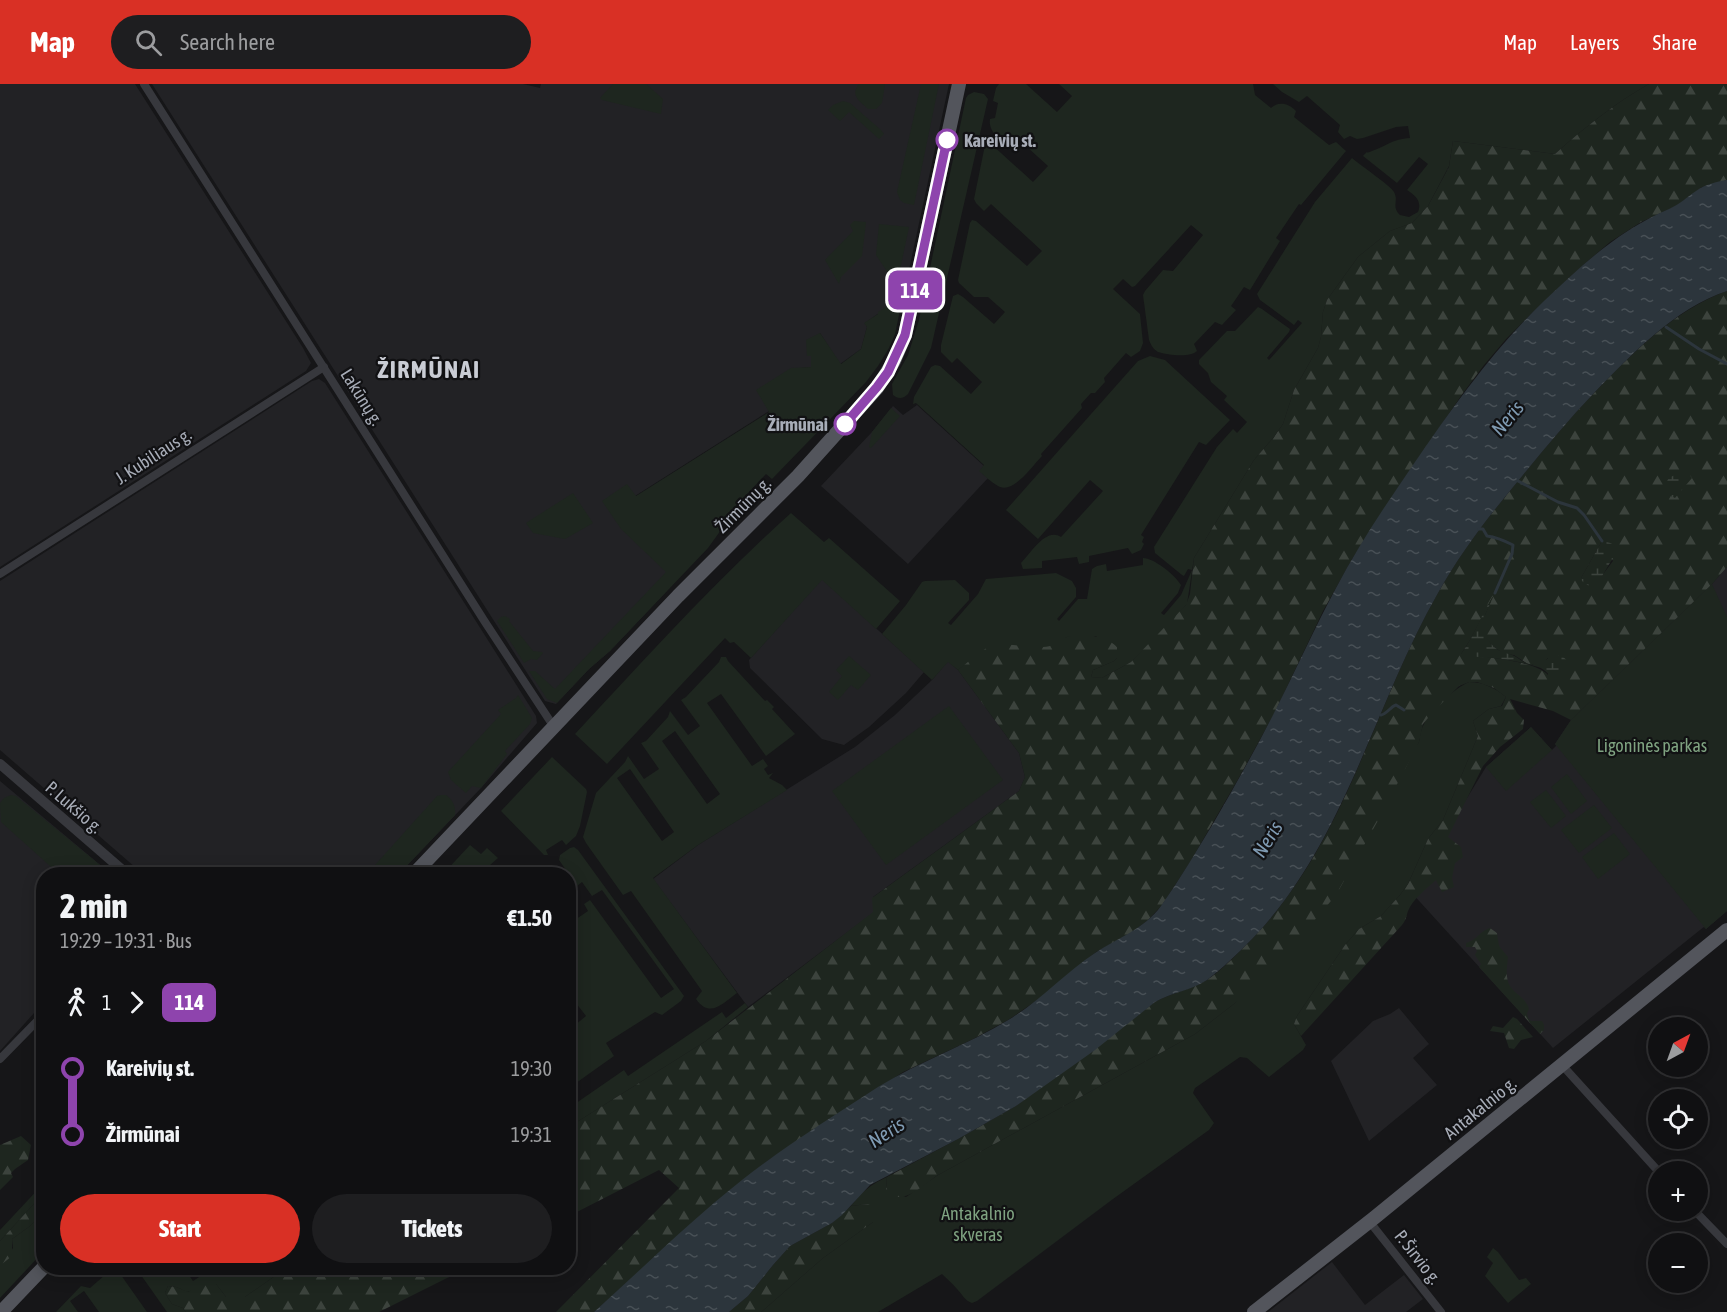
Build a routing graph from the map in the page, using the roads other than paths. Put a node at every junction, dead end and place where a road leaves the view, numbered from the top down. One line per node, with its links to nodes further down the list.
1 (144, 84): 3 (street, Lakūnų g.)
2 (959, 84): 5 (main road, Žirmūnų g.)
3 (324, 367): 4 (street, J. Kubiliaus g.); 5 (street, Lakūnų g.)
4 (0, 574)
5 (554, 727): 8 (main road, Žirmūnų g.)
6 (0, 764): 7 (street, P. Lukšio g.)
7 (119, 867)
8 (421, 867)
9 (1727, 930): 12 (main road, Antakalnio g.)
10 (36, 1022): 11 (street)
11 (0, 1059)
12 (1562, 1065): 13 (street); 14 (main road, Antakalnio g.)
13 (1649, 1161)
14 (1369, 1221): 19 (main road, Antakalnio g.); 20 (street, P. Širvio g.)
15 (1705, 1221): 16 (street)
16 (1727, 1244)
17 (36, 1275): 18 (main road)
18 (1, 1312)
19 (1254, 1312)
20 (1441, 1312)

